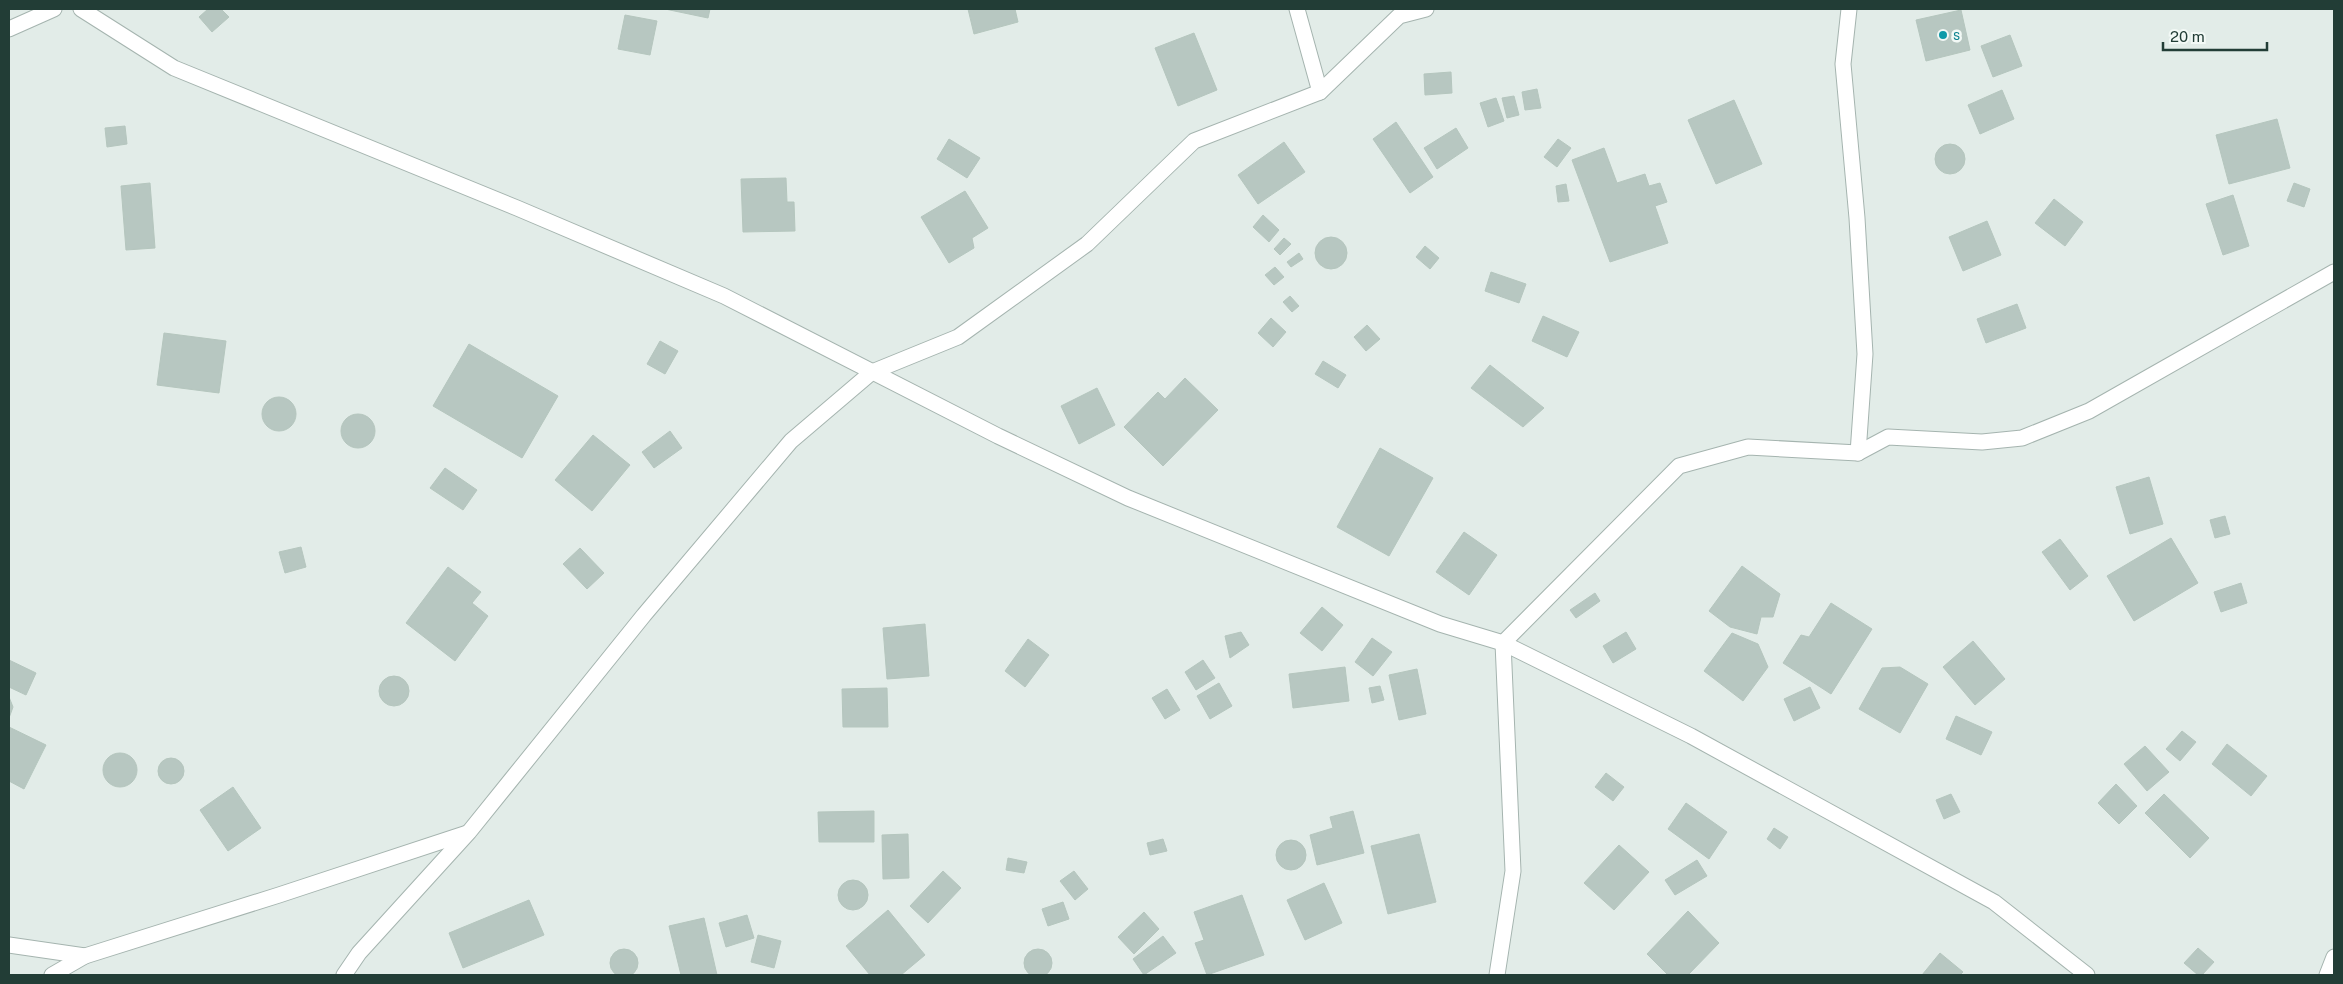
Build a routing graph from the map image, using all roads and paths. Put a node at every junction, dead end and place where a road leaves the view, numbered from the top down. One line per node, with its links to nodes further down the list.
1 (54, 9): 6 (street)
2 (81, 9): 9 (street)
3 (1297, 9): 7 (street)
4 (1426, 9): 7 (street)
5 (1849, 9): 10 (street)
6 (9, 29)
7 (1320, 92): 9 (street)
8 (2334, 272): 10 (street)
9 (872, 372): 11 (street); 12 (street)
10 (1858, 453): 11 (street)
11 (1503, 643): 18 (street); 19 (street)
12 (469, 832): 14 (street); 17 (street)
13 (9, 946): 14 (street)
14 (85, 956): 16 (street)
15 (2334, 957): 20 (street)
16 (52, 975)
17 (344, 975)
18 (1497, 975)
19 (2087, 975)
20 (2327, 975)

